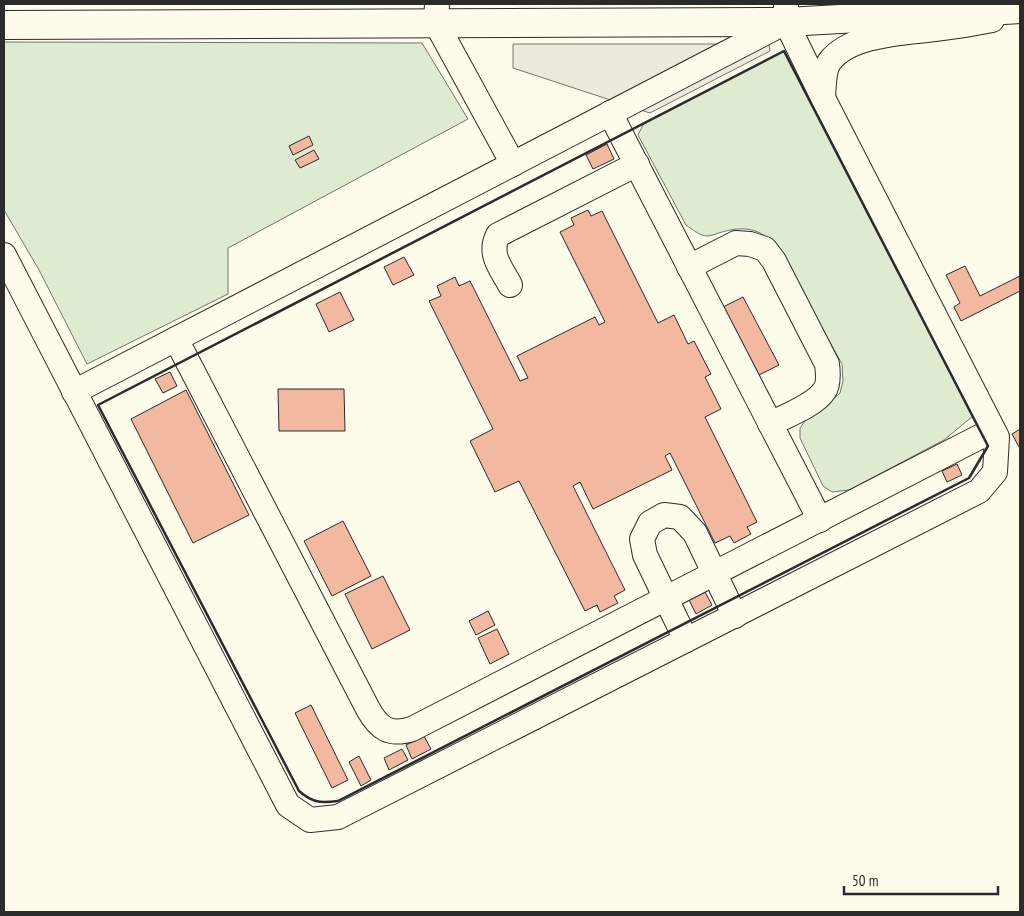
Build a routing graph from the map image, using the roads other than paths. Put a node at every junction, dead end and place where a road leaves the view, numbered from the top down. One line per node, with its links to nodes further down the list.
1 (1020, 9): 2 (main road)
2 (786, 13): 3 (main road); 6 (lane); 7 (lane)
3 (436, 14): 5 (main road); 8 (lane)
4 (1020, 14): 6 (lane)
5 (4, 25)
6 (823, 98): 16 (lane)
7 (610, 113): 8 (lane); 9 (lane)
8 (513, 164): 13 (lane)
9 (636, 164): 11 (lane); 12 (lane)
10 (4, 255): 14 (lane)
11 (690, 267): 15 (lane); 15 (lane)
12 (510, 284)
13 (176, 339): 14 (lane); 19 (lane)
14 (74, 392): 21 (lane)
15 (770, 424): 17 (lane)
16 (993, 430): 17 (lane); 20 (lane)
17 (820, 520): 18 (lane)
18 (714, 574): 19 (lane); 19 (lane); 20 (lane)
19 (666, 598): 21 (lane)
20 (735, 616): 21 (lane)
21 (686, 640)

